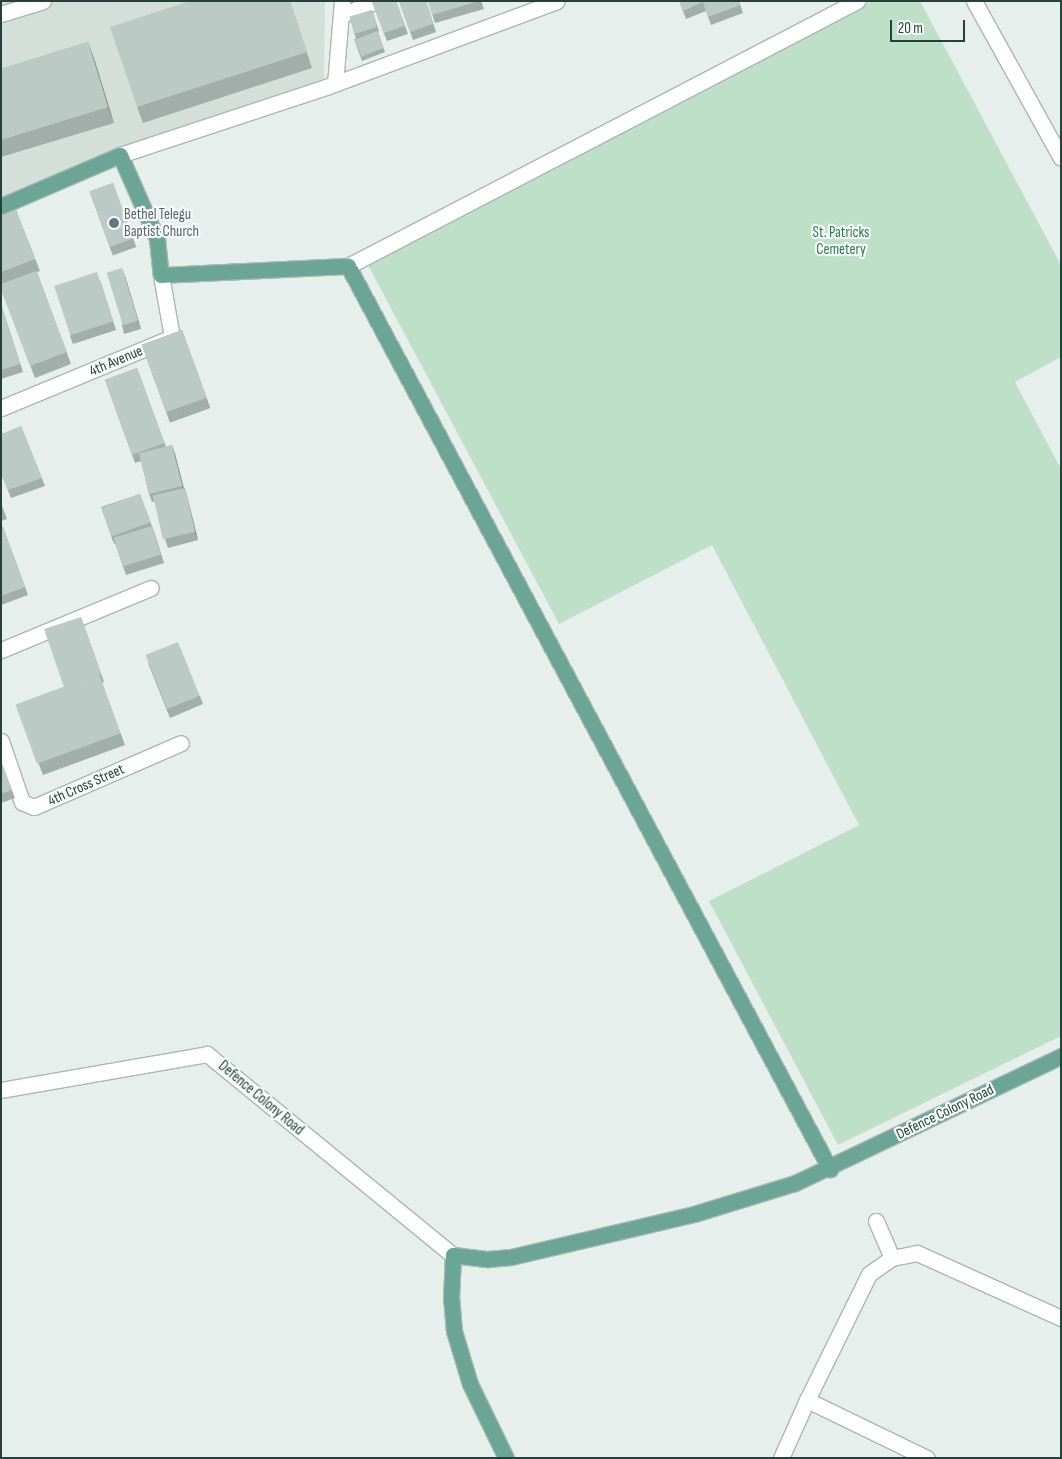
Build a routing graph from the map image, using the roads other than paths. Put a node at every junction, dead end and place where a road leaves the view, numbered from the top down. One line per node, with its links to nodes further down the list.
1 (43, 1): 7 (street)
2 (377, 1): 6 (street)
3 (557, 1): 8 (street)
4 (857, 1): 12 (street)
5 (974, 1): 10 (street)
6 (341, 8): 8 (street)
7 (1, 14)
8 (334, 84): 9 (street)
9 (120, 155): 11 (main road); 13 (main road)
10 (1061, 158)
11 (1, 206)
12 (348, 266): 13 (main road); 21 (main road)
13 (161, 275): 14 (street, 4th Avenue)
14 (1, 408)
15 (151, 588): 16 (street)
16 (1, 650)
17 (1, 742): 18 (street, 4th Cross Street)
18 (181, 744)
19 (1061, 1056): 21 (main road, Defence Colony Road)
20 (1, 1090): 23 (street, Defence Colony Road)
21 (830, 1169): 23 (main road, Defence Colony Road)
22 (876, 1221): 24 (street)
23 (453, 1255): 27 (main road)
24 (892, 1258): 25 (street); 26 (street)
25 (1061, 1318)
26 (807, 1400): 28 (street); 29 (street)
27 (506, 1458)
28 (781, 1458)
29 (927, 1458)

